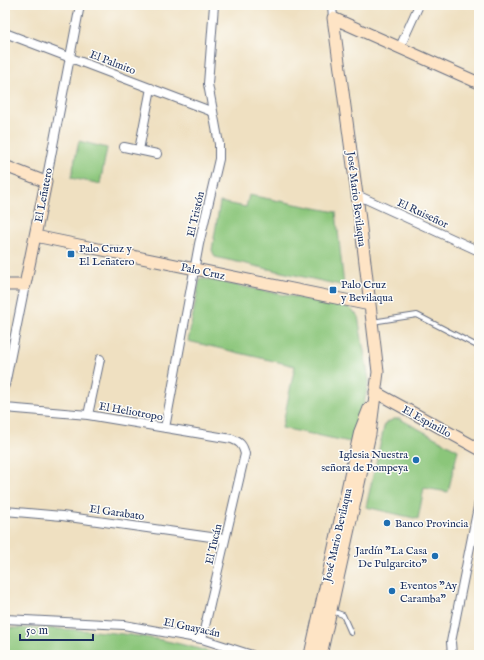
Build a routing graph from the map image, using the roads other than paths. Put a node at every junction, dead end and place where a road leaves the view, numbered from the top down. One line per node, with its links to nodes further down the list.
1 (80, 5): 8 (street, El Leñatero)
2 (214, 5): 11 (street, El Tristón)
3 (332, 5): 5 (street, José Mario Bevilaqua)
4 (419, 5): 7 (street)
5 (333, 18): 7 (street); 17 (street, José Mario Bevilaqua)
6 (5, 33): 8 (street, El Palmito)
7 (400, 47): 9 (street)
8 (70, 57): 10 (street, El Palmito); 16 (street, El Leñatero)
9 (479, 83)
10 (151, 88): 11 (street, El Palmito); 13 (street)
11 (213, 112): 20 (street, El Tristón)
12 (124, 148): 13 (street)
13 (139, 150): 14 (street)
14 (157, 154)
15 (5, 166): 16 (street)
16 (46, 182): 18 (street, El Leñatero)
17 (358, 195): 19 (street, El Ruiseñor); 23 (street, José Mario Bevilaqua)
18 (35, 236): 20 (street, Palo Cruz); 22 (street, El Leñatero)
19 (479, 251)
20 (194, 269): 23 (street, Palo Cruz); 31 (street, El Tristón)
21 (5, 285): 22 (street)
22 (25, 285): 27 (street, El Leñatero)
23 (370, 305): 24 (street, José Mario Bevilaqua)
24 (372, 322): 25 (lane); 28 (street, José Mario Bevilaqua)
25 (479, 347)
26 (100, 359): 30 (street)
27 (5, 385)
28 (375, 392): 32 (street, El Espinillo); 37 (street, José Mario Bevilaqua); 42 (street, José Mario Bevilaqua)
29 (5, 408): 30 (street, El Heliotropo)
30 (88, 415): 31 (street, El Heliotropo)
31 (166, 428): 33 (street, El Heliotropo)
32 (479, 449)
33 (245, 454): 36 (street, El Tucán)
34 (479, 502): 44 (street)
35 (5, 511): 36 (street, El Garabato)
36 (225, 539): 40 (street, El Tucán)
37 (330, 611): 39 (lane); 43 (street, José Mario Bevilaqua)
38 (5, 619): 40 (street, El Guayacán)
39 (351, 633)
40 (202, 639): 41 (street, El Guayacán)
41 (252, 655)
42 (310, 655)
43 (320, 655)
44 (452, 655): 45 (street)
45 (461, 655)

